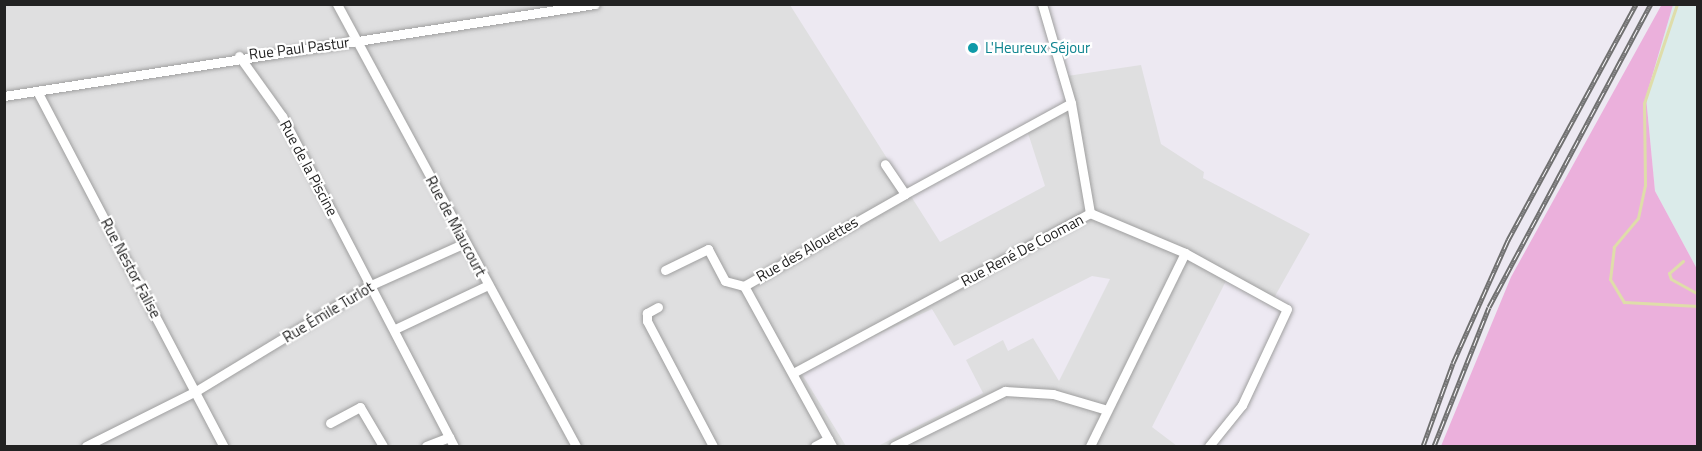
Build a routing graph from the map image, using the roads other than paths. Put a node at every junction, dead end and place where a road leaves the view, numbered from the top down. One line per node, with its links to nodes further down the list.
1 (337, 4): 4 (street, Rue de Miaucourt)
2 (595, 4): 4 (street, Rue Paul Pastur)
3 (1042, 4): 8 (street)
4 (357, 41): 5 (street, Rue Paul Pastur); 12 (street, Rue de Miaucourt)
5 (239, 56): 6 (street, Rue Paul Pastur); 15 (street, Rue de la Piscine)
6 (37, 91): 7 (street, Rue Paul Pastur); 21 (street, Rue Nestor Falise)
7 (4, 96)
8 (1071, 103): 10 (street, Rue des Alouettes); 11 (street)
9 (885, 164): 10 (street)
10 (904, 194): 17 (street, Rue des Alouettes)
11 (1090, 213): 13 (street, Rue René De Cooman); 20 (street, Rue René De Cooman)
12 (465, 243): 15 (street, Rue Émile Turlot); 16 (street, Rue de Miaucourt)
13 (1185, 253): 22 (street); 36 (street, Rue René De Cooman)
14 (665, 270): 17 (street)
15 (371, 285): 19 (street, Rue de la Piscine); 21 (street, Rue Émile Turlot)
16 (488, 285): 19 (street); 31 (street, Rue de Miaucourt)
17 (744, 286): 20 (street, Rue des Alouettes)
18 (658, 307): 32 (street)
19 (395, 329): 24 (street, Rue de la Piscine)
20 (793, 373): 25 (street, Rue des Alouettes)
21 (196, 391): 26 (street, Rue Émile Turlot); 27 (street, Rue Nestor Falise)
22 (1107, 410): 34 (street); 35 (street)
23 (330, 423): 28 (street)
24 (449, 437): 29 (street); 30 (street, Rue de la Piscine)
25 (830, 443): 33 (street)
26 (86, 447)
27 (224, 447)
28 (383, 447)
29 (426, 447)
30 (454, 447)
31 (576, 447)
32 (713, 447)
33 (815, 447)
34 (894, 447)
35 (1090, 447)
36 (1209, 447)

